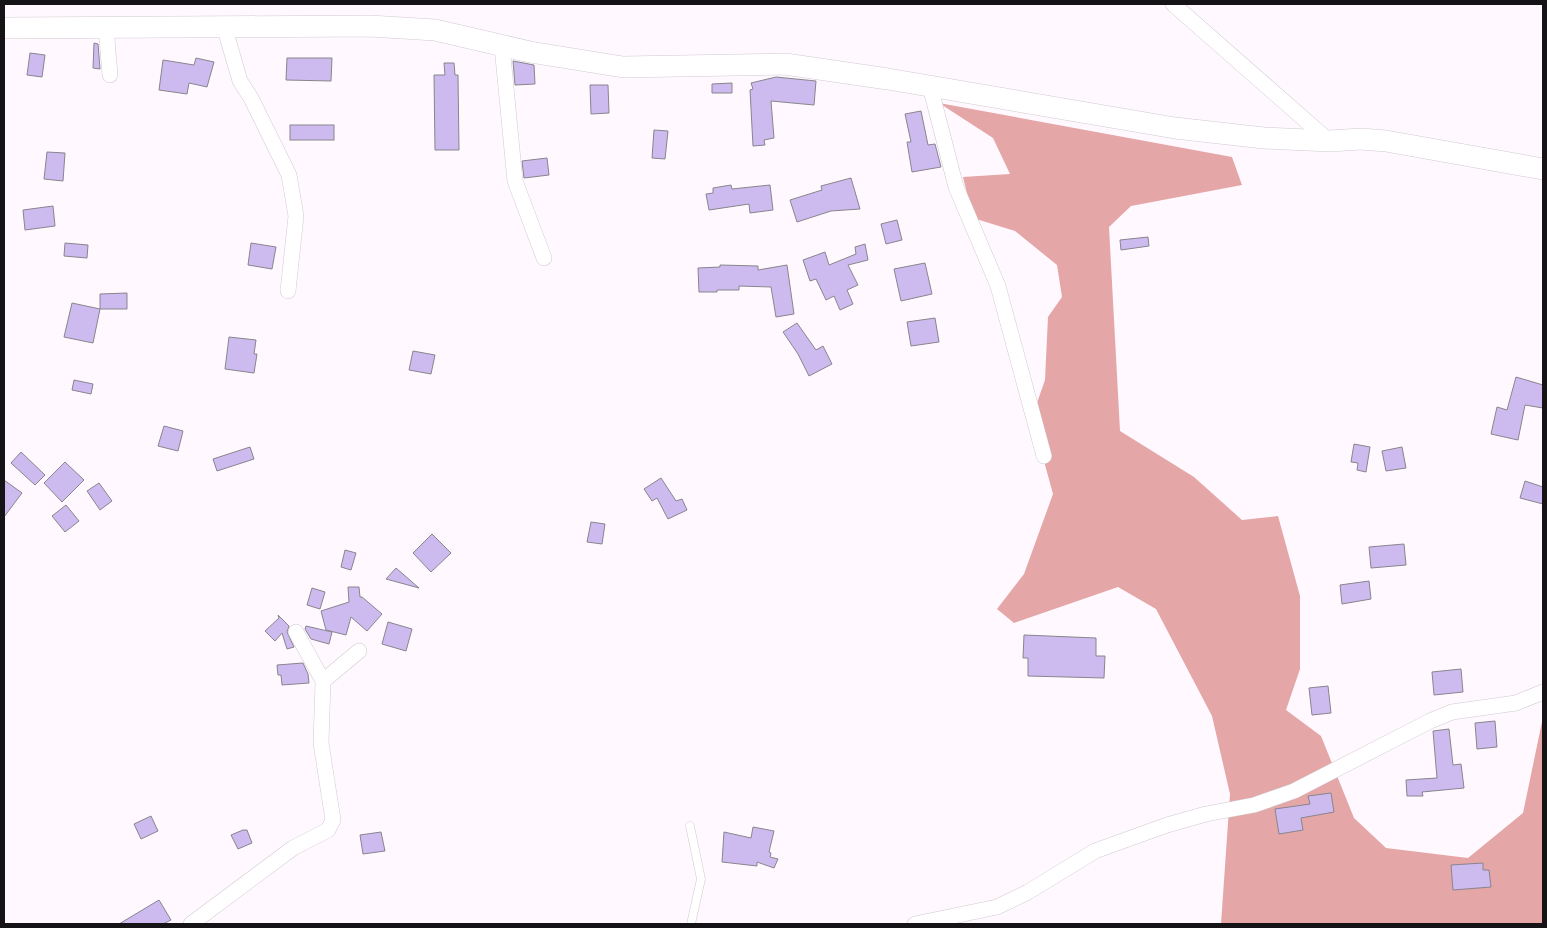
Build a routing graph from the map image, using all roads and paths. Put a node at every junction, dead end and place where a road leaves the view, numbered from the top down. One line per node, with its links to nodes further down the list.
1 (1173, 4): 8 (street)
2 (224, 26): 3 (street); 5 (street); 11 (street)
3 (106, 27): 4 (street); 6 (street)
4 (4, 28)
5 (502, 46): 7 (street); 10 (street)
6 (110, 75)
7 (930, 86): 8 (street); 12 (street)
8 (1329, 141): 9 (street)
9 (1543, 169)
10 (544, 258)
11 (288, 291)
12 (1044, 456)
13 (296, 632): 15 (street)
14 (359, 651): 15 (street)
15 (324, 681): 18 (street)
16 (1543, 692): 20 (street)
17 (690, 826): 19 (lane)
18 (191, 924)
19 (691, 924)
20 (915, 924)

